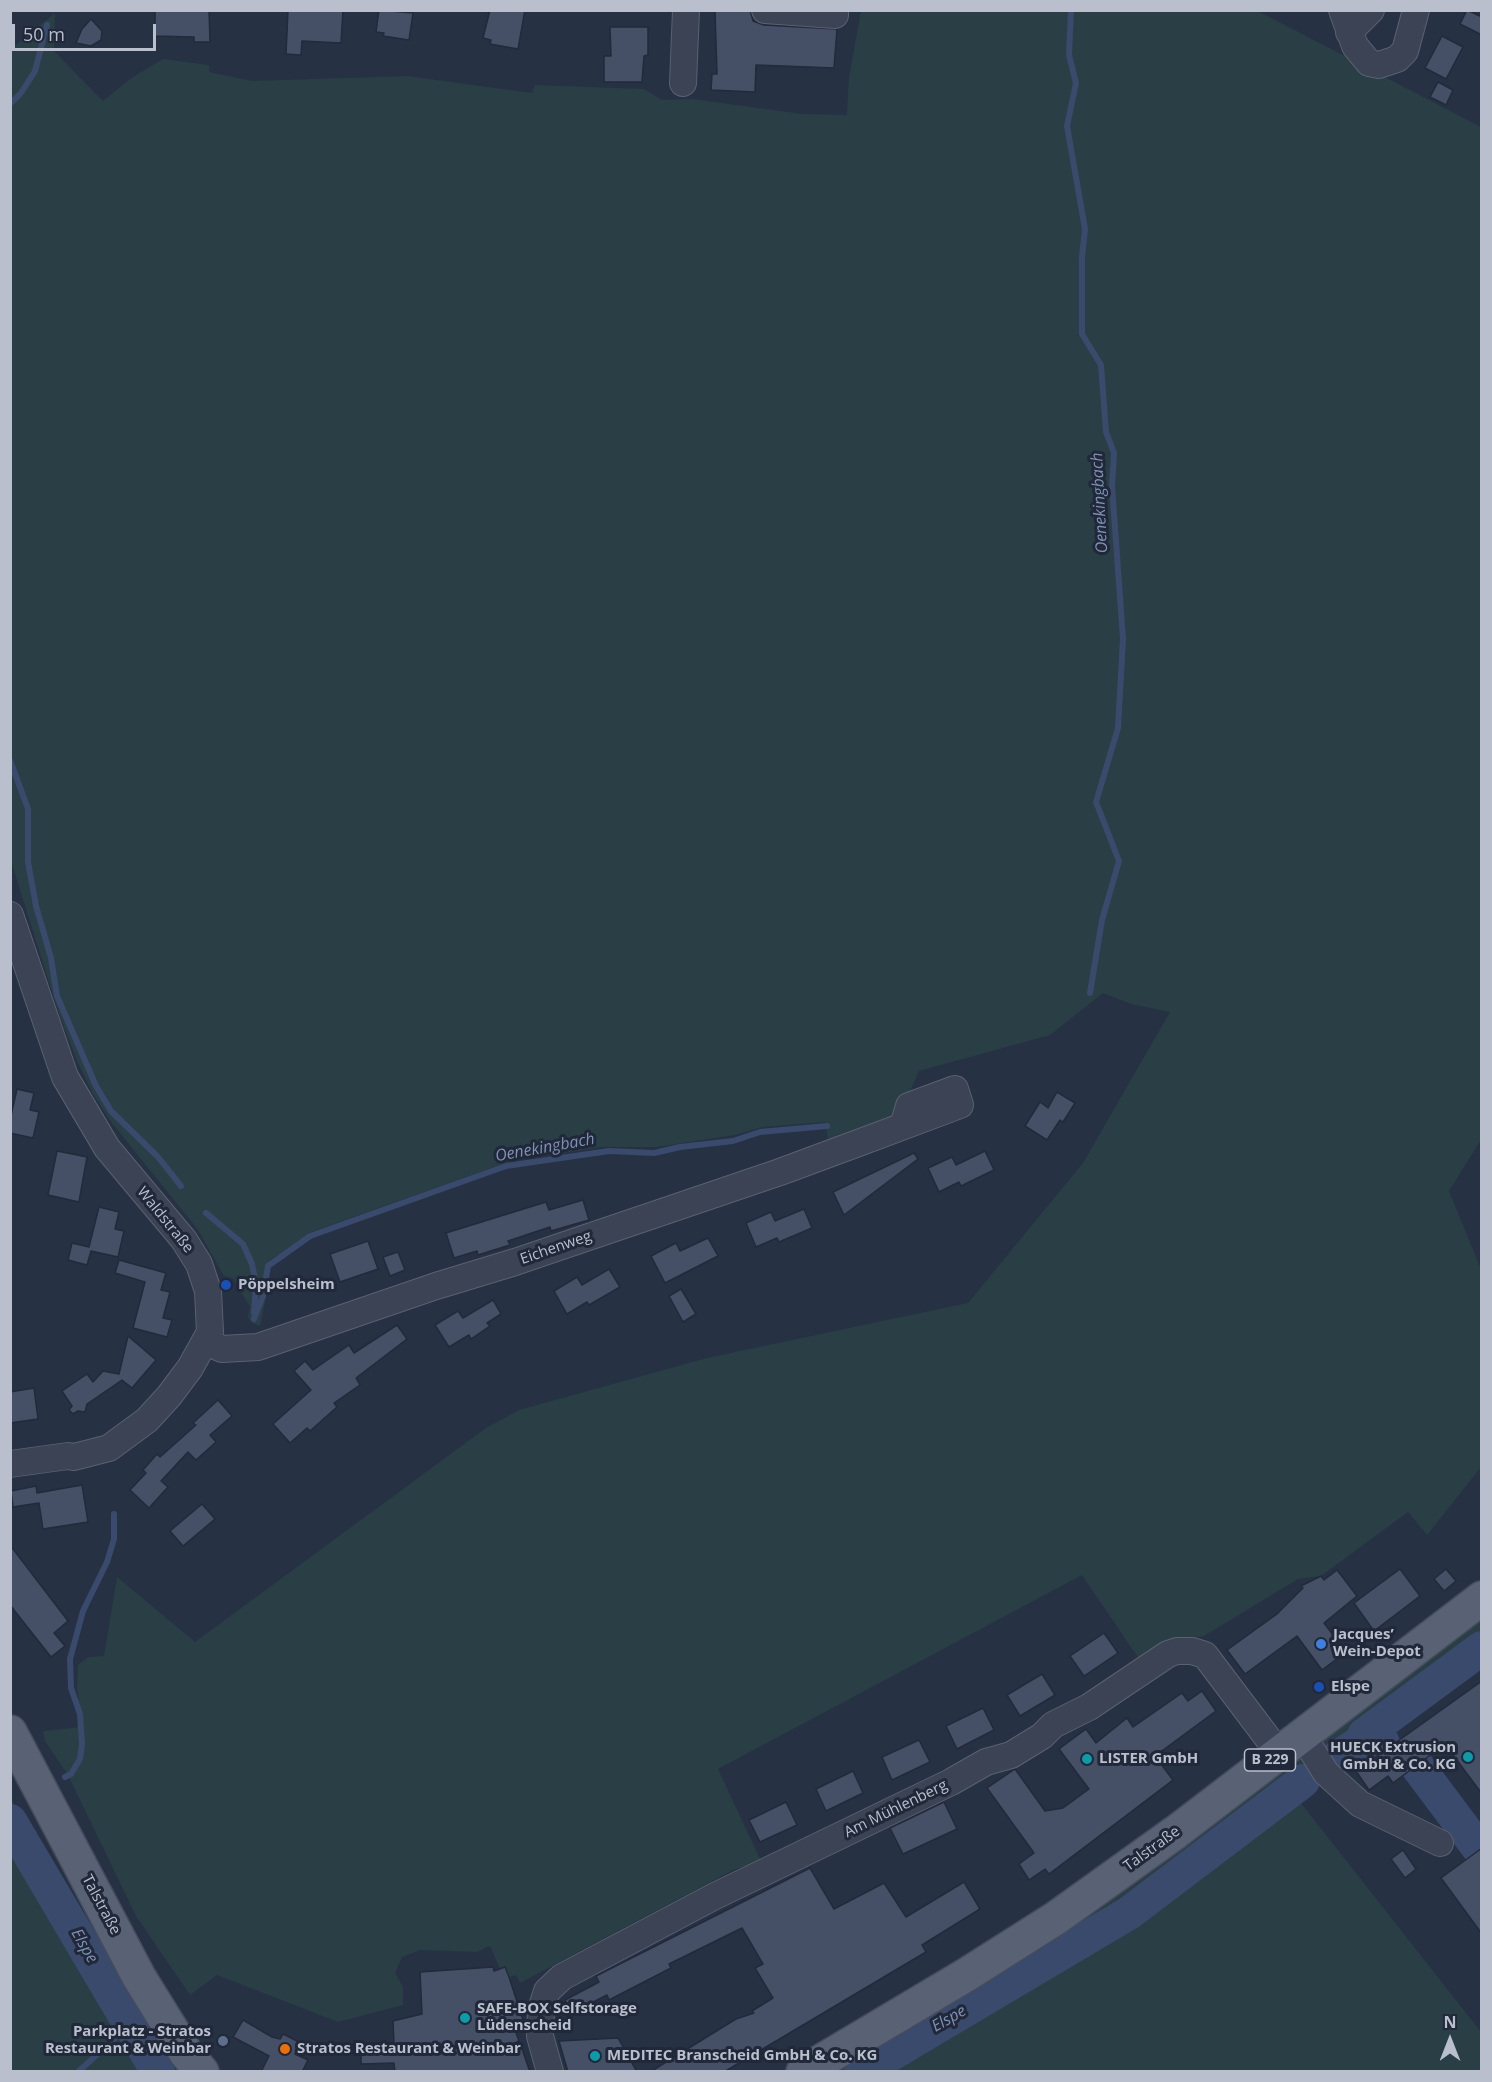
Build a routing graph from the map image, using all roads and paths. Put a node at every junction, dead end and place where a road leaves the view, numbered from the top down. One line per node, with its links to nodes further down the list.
1 (686, 10): 7 (street)
2 (765, 10): 3 (street)
3 (835, 10)
4 (1371, 10): 6 (street)
5 (1419, 12): 6 (street)
6 (1346, 21)
7 (683, 83)
8 (10, 915): 10 (street, Waldstraße)
9 (903, 1126): 10 (street, Eichenweg)
10 (207, 1342): 11 (street, Waldstraße)
11 (10, 1464)
12 (1482, 1598): 14 (main road, Talstraße / B 229)
13 (10, 1732): 16 (main road, Talstraße)
14 (1291, 1745): 15 (street); 17 (street, Am Mühlenberg); 18 (main road, Talstraße / B 229)
15 (1440, 1843)
16 (202, 2072)
17 (550, 2072)
18 (803, 2072)

